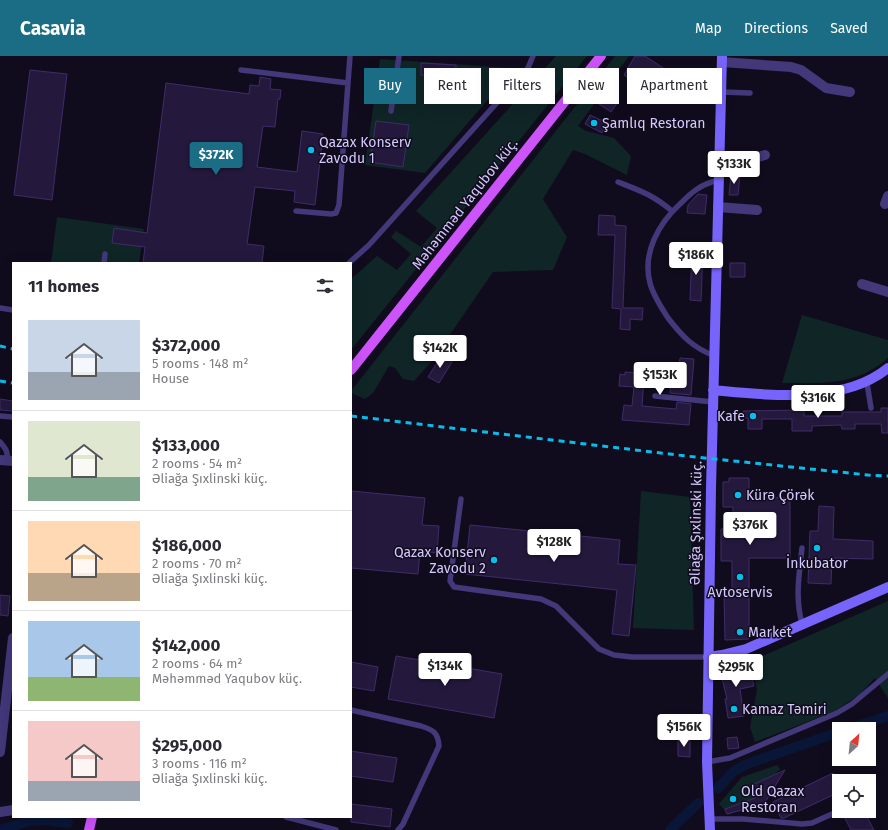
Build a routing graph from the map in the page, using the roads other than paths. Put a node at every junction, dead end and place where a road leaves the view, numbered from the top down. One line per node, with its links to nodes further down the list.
1 (350, 56): 7 (lane)
2 (399, 56): 12 (lane)
3 (533, 56): 23 (lane)
4 (601, 56): 30 (main road, Məhəmməd Yaqubov küç.)
5 (722, 59): 9 (street)
6 (241, 70): 7 (lane)
7 (348, 84): 19 (lane)
8 (722, 92): 10 (lane)
9 (850, 92)
10 (750, 93)
11 (721, 104): 14 (main road, Əliağa Şıxlinski küç.)
12 (391, 110)
13 (765, 155): 14 (street)
14 (719, 167): 15 (main road, Əliağa Şıxlinski küç.)
15 (718, 180): 17 (main road, Əliağa Şıxlinski küç.); 20 (lane)
16 (618, 182): 20 (lane)
17 (718, 207): 18 (street); 28 (main road, Əliağa Şıxlinski küç.)
18 (757, 210)
19 (296, 211)
20 (672, 211): 28 (lane)
21 (105, 254): 22 (lane)
22 (104, 262)
23 (350, 262)
24 (862, 284): 25 (street)
25 (888, 292)
26 (0, 308): 27 (lane)
27 (12, 310)
28 (715, 356): 32 (main road, Əliağa Şıxlinski küç.)
29 (888, 368): 31 (main road)
30 (352, 369)
31 (867, 383): 33 (main road); 36 (lane)
32 (713, 390): 33 (main road); 35 (main road, Əliağa Şıxlinski küç.)
33 (816, 393): 37 (lane)
34 (655, 396): 35 (lane)
35 (713, 402): 47 (main road, Əliağa Şıxlinski küç.)
36 (871, 408)
37 (817, 412)
38 (0, 416): 39 (lane)
39 (12, 417)
40 (0, 442): 41 (lane)
41 (7, 461)
42 (462, 499): 47 (lane)
43 (802, 548): 45 (lane)
44 (888, 587): 45 (main road)
45 (802, 624): 47 (main road)
46 (12, 648): 49 (street)
47 (708, 657): 53 (main road, Əliağa Şıxlinski küç.)
48 (0, 658): 49 (street)
49 (11, 659): 54 (street)
50 (888, 674): 55 (lane)
51 (352, 710): 64 (lane)
52 (676, 718): 53 (lane)
53 (707, 720): 55 (main road, Əliağa Şıxlinski küç.)
54 (0, 752)
55 (707, 762): 61 (main road, Əliağa Şıxlinski küç.)
56 (12, 810): 57 (street)
57 (0, 812)
58 (832, 814): 61 (lane)
59 (92, 818): 62 (main road)
60 (290, 818): 63 (lane)
61 (709, 819): 65 (main road, Əliağa Şıxlinski küç.)
62 (90, 830)
63 (336, 830)
64 (398, 830)
65 (710, 830)

